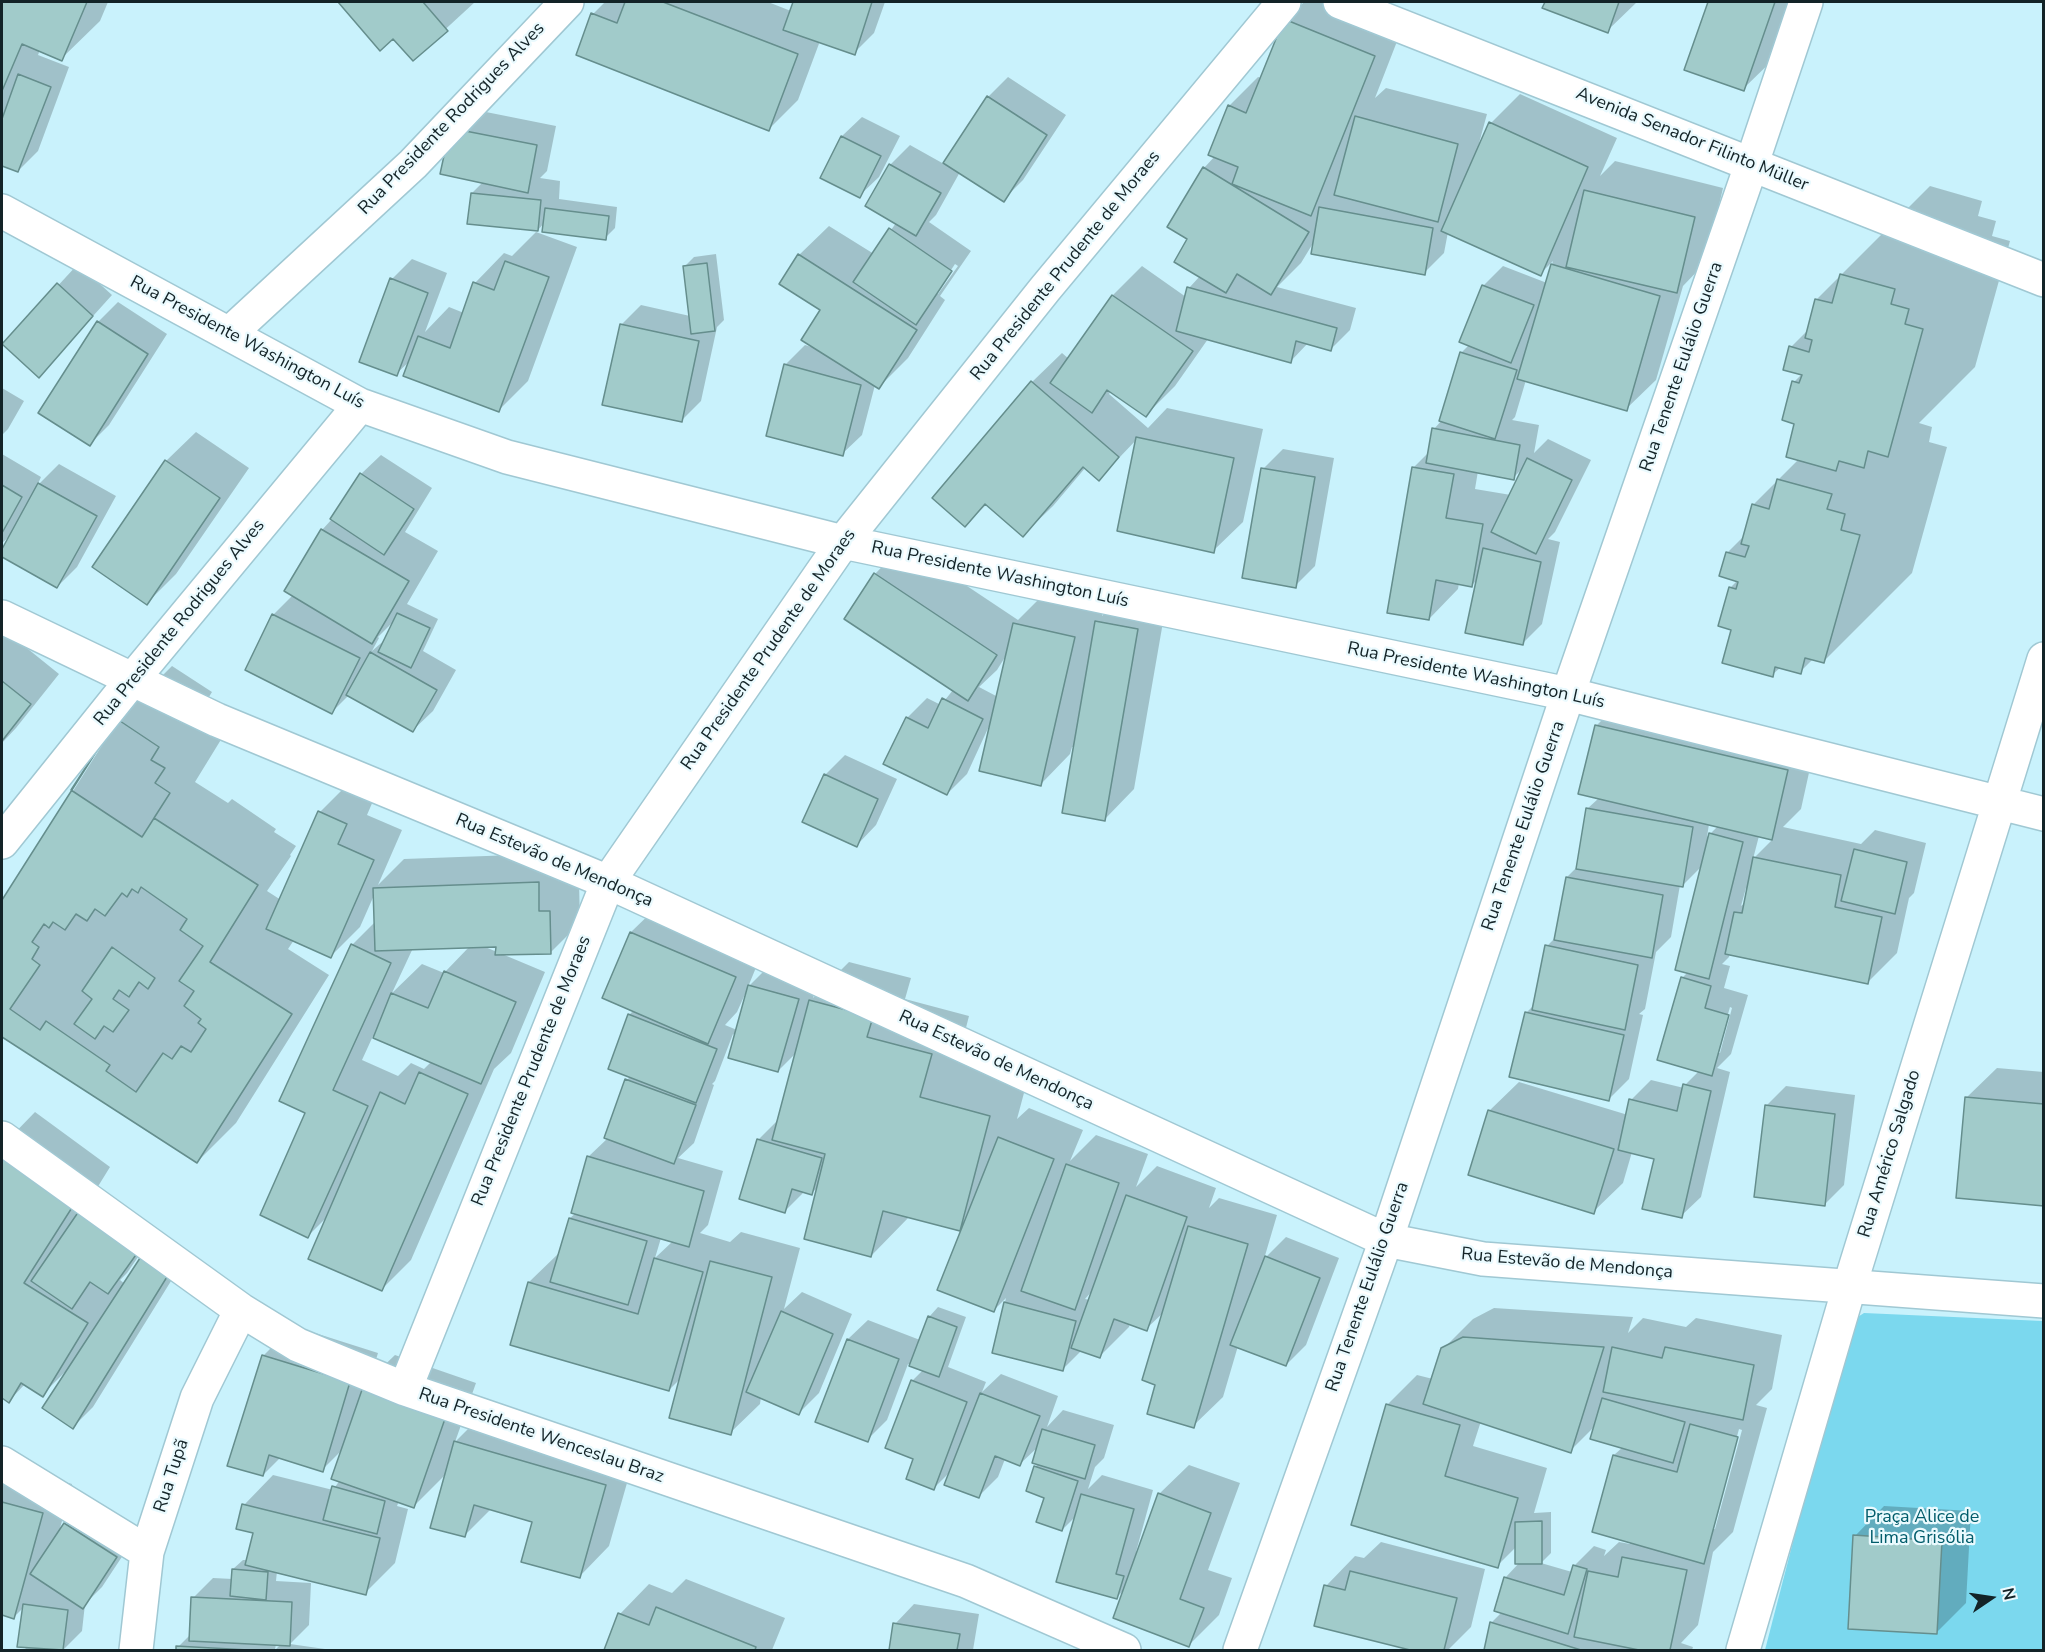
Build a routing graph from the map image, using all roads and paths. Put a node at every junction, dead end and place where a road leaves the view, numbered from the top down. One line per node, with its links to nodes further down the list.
1 (567, 2): 8 (street, Rua Presidente Rodrigues Alves)
2 (1284, 2): 10 (street, Rua Presidente Prudente de Moraes)
3 (1340, 2): 5 (street, Avenida Senador Filinto Müller)
4 (1806, 2): 5 (street, Rua Tenente Eulálio Guerra)
5 (1752, 163): 7 (street, Avenida Senador Filinto Müller); 14 (street, Rua Tenente Eulálio Guerra)
6 (2, 211): 8 (street, Rua Presidente Washington Luís)
7 (2043, 280)
8 (230, 334): 9 (street, Rua Presidente Washington Luís)
9 (360, 405): 10 (street, Rua Presidente Washington Luís); 13 (street, Rua Presidente Rodrigues Alves)
10 (843, 542): 14 (street, Rua Presidente Washington Luís); 18 (street, Rua Presidente Prudente de Moraes)
11 (2, 617): 13 (street, Rua Estevão de Mendonça)
12 (2043, 659): 15 (street, Rua Américo Salgado)
13 (132, 680): 17 (street, Rua Presidente Rodrigues Alves); 18 (street, Rua Estevão de Mendonça)
14 (1568, 694): 15 (street, Rua Presidente Washington Luís); 20 (street, Rua Tenente Eulálio Guerra)
15 (2000, 804): 16 (street, Rua Presidente Washington Luís); 21 (street, Rua Américo Salgado)
16 (2043, 814)
17 (2, 842)
18 (608, 882): 20 (street, Rua Estevão de Mendonça); 24 (street, Rua Presidente Prudente de Moraes)
19 (2, 1138): 23 (street, Rua Presidente Wenceslau Braz)
20 (1386, 1240): 21 (street, Rua Estevão de Mendonça); 29 (street, Rua Tenente Eulálio Guerra)
21 (1849, 1287): 22 (street, Rua Estevão de Mendonça); 30 (street, Rua Américo Salgado)
22 (2043, 1301)
23 (242, 1310): 24 (street, Rua Presidente Wenceslau Braz); 26 (street, Rua Tupã)
24 (405, 1389): 28 (street, Rua Presidente Wenceslau Braz)
25 (2, 1463): 26 (street)
26 (147, 1552): 27 (street, Rua Tupã)
27 (136, 1650)
28 (1124, 1650)
29 (1240, 1650)
30 (1743, 1650)

